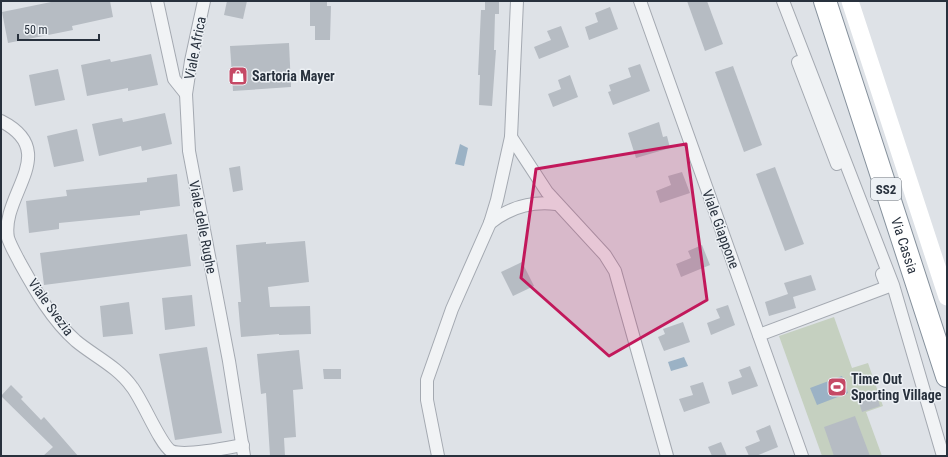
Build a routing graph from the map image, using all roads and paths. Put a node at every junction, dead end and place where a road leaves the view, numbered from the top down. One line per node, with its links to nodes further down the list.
1 (157, 1): 12 (street)
2 (204, 1): 12 (street, Viale Africa)
3 (517, 1): 14 (street)
4 (640, 1): 19 (street, Viale Giappone)
5 (775, 1): 19 (street)
6 (783, 1): 25 (street)
7 (813, 1): 11 (highway)
8 (825, 1): 11 (highway, Via Cassia / SS2)
9 (838, 1): 18 (highway, Via Cassia / SS2)
10 (850, 1): 17 (street)
11 (842, 53): 20 (highway, Via Cassia / SS2)
12 (186, 94): 21 (street, Viale delle Rughe)
13 (1, 121): 21 (street, Viale Svezia)
14 (511, 137): 15 (street); 16 (street)
15 (556, 204): 16 (street); 23 (street)
16 (490, 223): 22 (street)
17 (947, 297)
18 (947, 330)
19 (759, 335): 24 (street, Viale Giappone)
20 (947, 376)
21 (243, 451)
22 (438, 456)
23 (667, 456)
24 (802, 456)
25 (943, 456)

